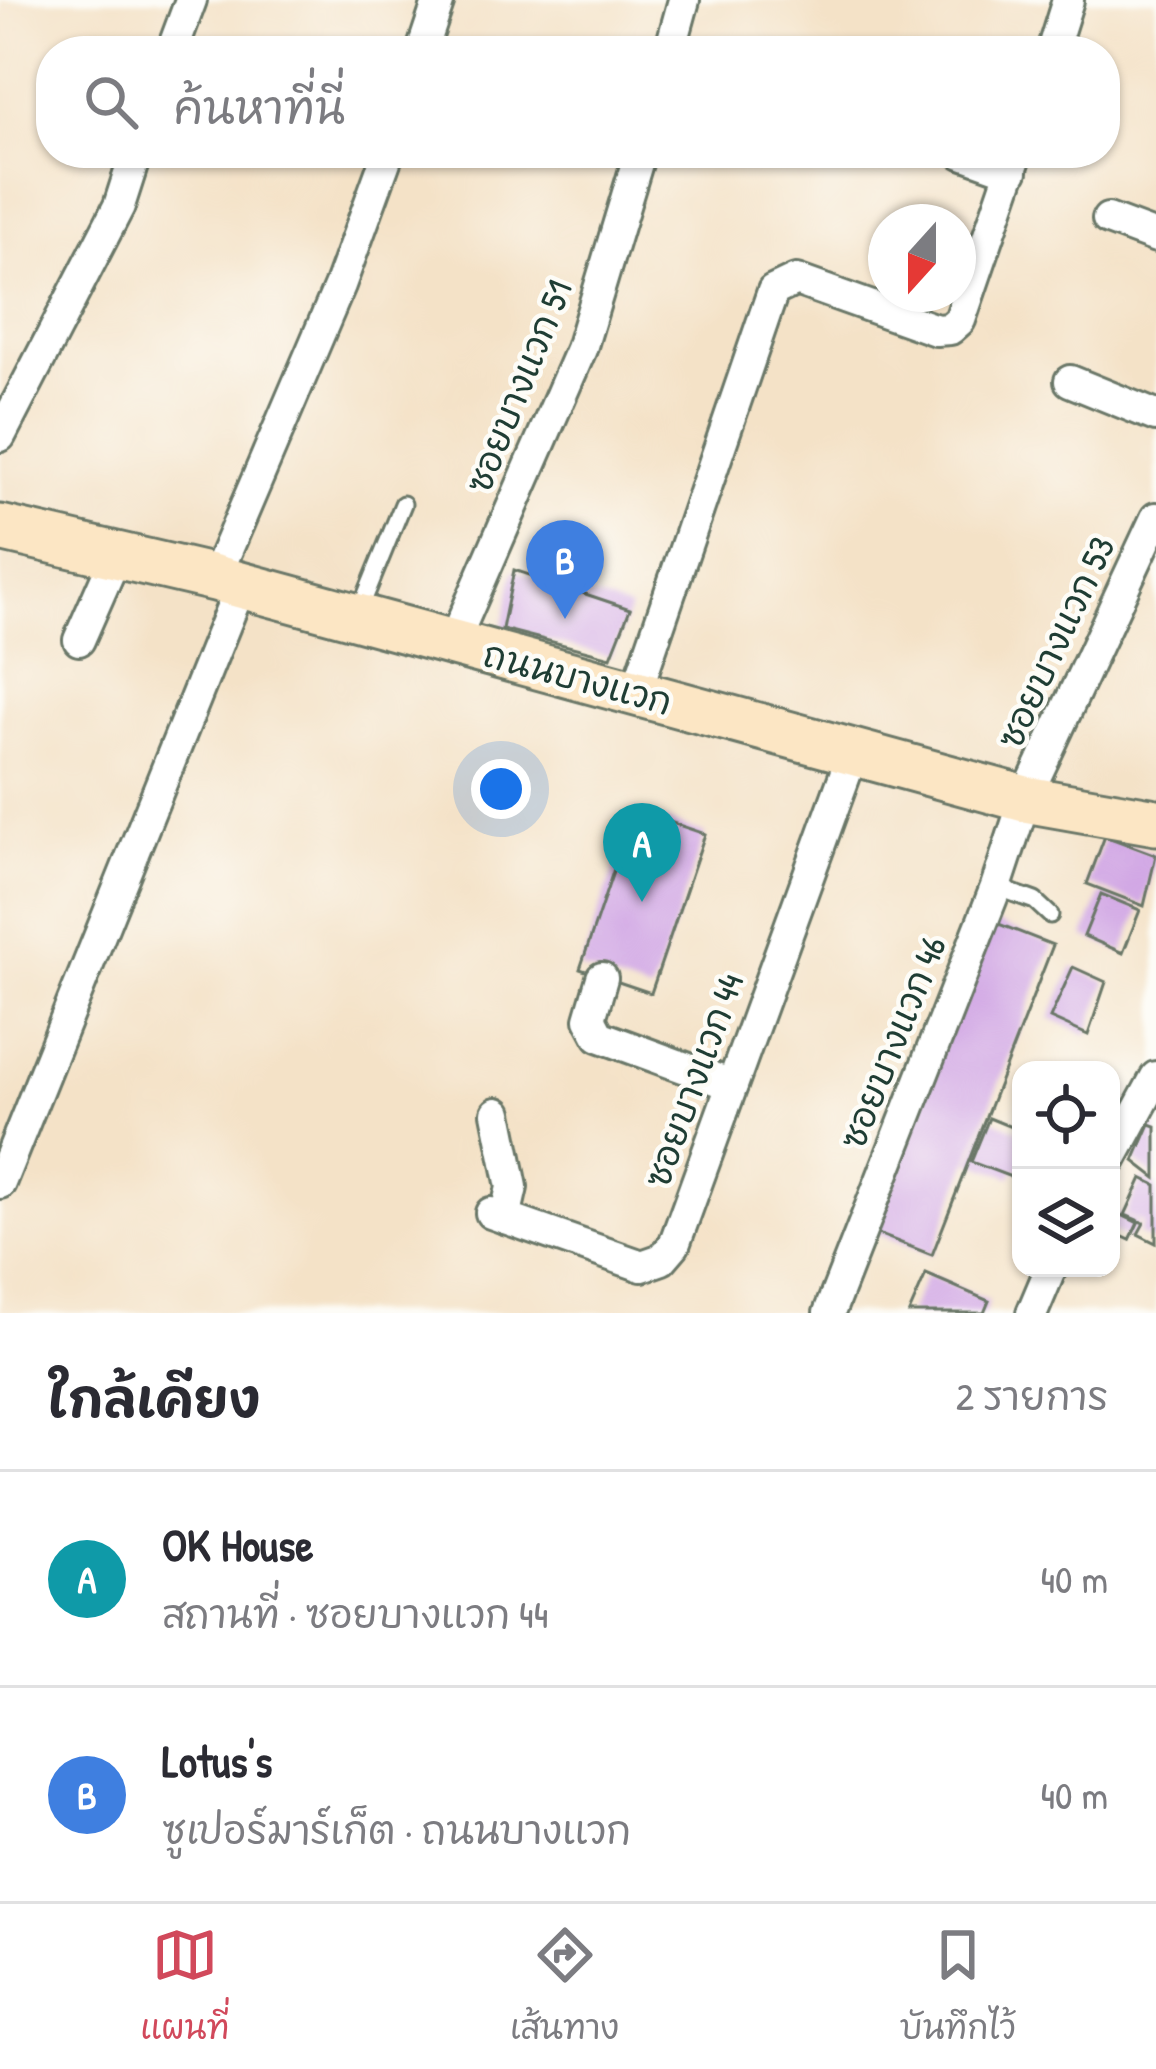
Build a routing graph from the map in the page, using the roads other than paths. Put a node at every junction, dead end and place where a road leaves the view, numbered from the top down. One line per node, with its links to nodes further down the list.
1 (191, 0): 5 (street)
2 (439, 0): 6 (street)
3 (684, 0): 7 (street)
4 (1063, 2): 8 (street)
5 (178, 36)
6 (427, 36)
7 (674, 36)
8 (1055, 36)
9 (131, 168): 17 (street)
10 (383, 168): 22 (street)
11 (635, 168): 25 (street, ซอยบางแวก 51)
12 (1013, 168): 26 (street)
13 (1108, 219): 14 (street)
14 (1156, 237)
15 (1070, 381): 16 (street)
16 (1156, 416)
17 (0, 436)
18 (403, 504): 23 (lane)
19 (1156, 518): 28 (street, ซอยบางแวก 53)
20 (0, 528): 21 (main road, ถนนบางแวก)
21 (116, 556): 22 (main road, ถนนบางแวก); 24 (street)
22 (228, 581): 23 (main road, ถนนบางแวก); 37 (street)
23 (356, 617): 25 (main road, ถนนบางแวก)
24 (79, 640)
25 (452, 643): 26 (main road, ถนนบางแวก)
26 (635, 694): 27 (main road, ถนนบางแวก)
27 (853, 753): 28 (main road, ถนนบางแวก); 34 (street, ซอยบางแวก 44)
28 (1025, 799): 29 (main road, ถนนบางแวก); 30 (street, ซอยบางแวก 46)
29 (1156, 822)
30 (996, 887): 31 (lane); 39 (street, ซอยบางแวก 46)
31 (1050, 915)
32 (602, 978): 34 (street)
33 (1156, 1077): 36 (street)
34 (732, 1085): 35 (street, ซอยบางแวก 44)
35 (497, 1113)
36 (1120, 1143)
37 (0, 1183)
38 (1047, 1277): 40 (street)
39 (829, 1313)
40 (1032, 1313)

